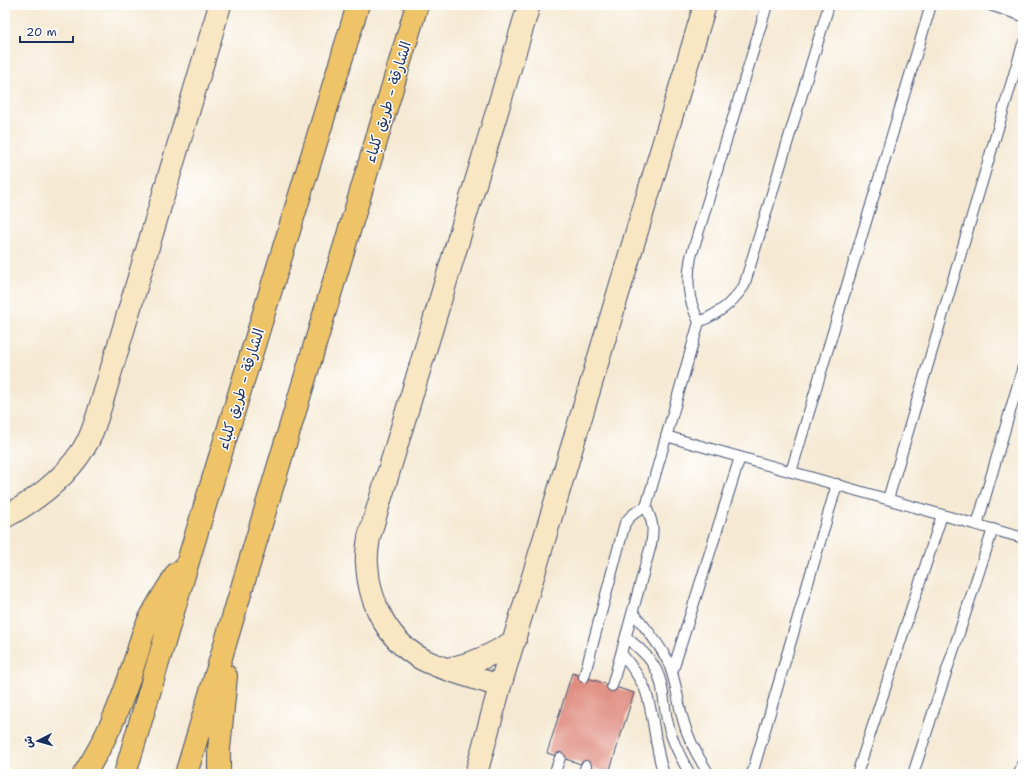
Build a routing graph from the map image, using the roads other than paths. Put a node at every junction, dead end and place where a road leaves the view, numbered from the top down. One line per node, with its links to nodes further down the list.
1 (220, 5): 21 (street)
2 (358, 5): 25 (highway, الشارقة - طريق كلباء)
3 (417, 5): 27 (highway, الشارقة - طريق كلباء)
4 (529, 5): 31 (street)
5 (705, 5): 29 (street)
6 (767, 5): 12 (lane)
7 (829, 5): 12 (lane)
8 (931, 5): 16 (lane)
9 (990, 5): 10 (lane)
10 (1023, 16)
11 (1023, 44): 18 (lane)
12 (699, 322): 14 (lane)
13 (1023, 367): 22 (lane)
14 (666, 436): 15 (lane); 19 (lane)
15 (740, 457): 16 (lane); 32 (lane)
16 (791, 472): 17 (lane)
17 (837, 484): 18 (lane); 47 (lane)
18 (888, 499): 20 (lane)
19 (646, 507): 26 (lane); 33 (lane)
20 (942, 515): 22 (lane); 48 (lane)
21 (5, 517)
22 (977, 525): 23 (lane)
23 (993, 529): 24 (lane); 49 (lane)
24 (1023, 538)
25 (192, 548): 38 (highway); 39 (highway, الشارقة - طريق كلباء)
26 (633, 612): 28 (lane); 32 (lane)
27 (231, 624): 40 (highway, الشارقة - طريق كلباء); 41 (highway)
28 (626, 637): 30 (lane); 45 (lane)
29 (515, 640): 31 (street); 34 (street)
30 (621, 653): 35 (lane); 44 (lane)
31 (447, 669): 34 (street)
32 (672, 673): 46 (lane)
33 (584, 677)
34 (500, 686): 42 (street)
35 (612, 686)
36 (560, 758): 43 (lane)
37 (1023, 762): 50 (lane)
38 (84, 774)
39 (125, 774)
40 (186, 774)
41 (219, 774)
42 (476, 774)
43 (554, 774)
44 (664, 774)
45 (690, 774)
46 (709, 774)
47 (752, 774)
48 (857, 774)
49 (913, 774)
50 (1019, 774)

